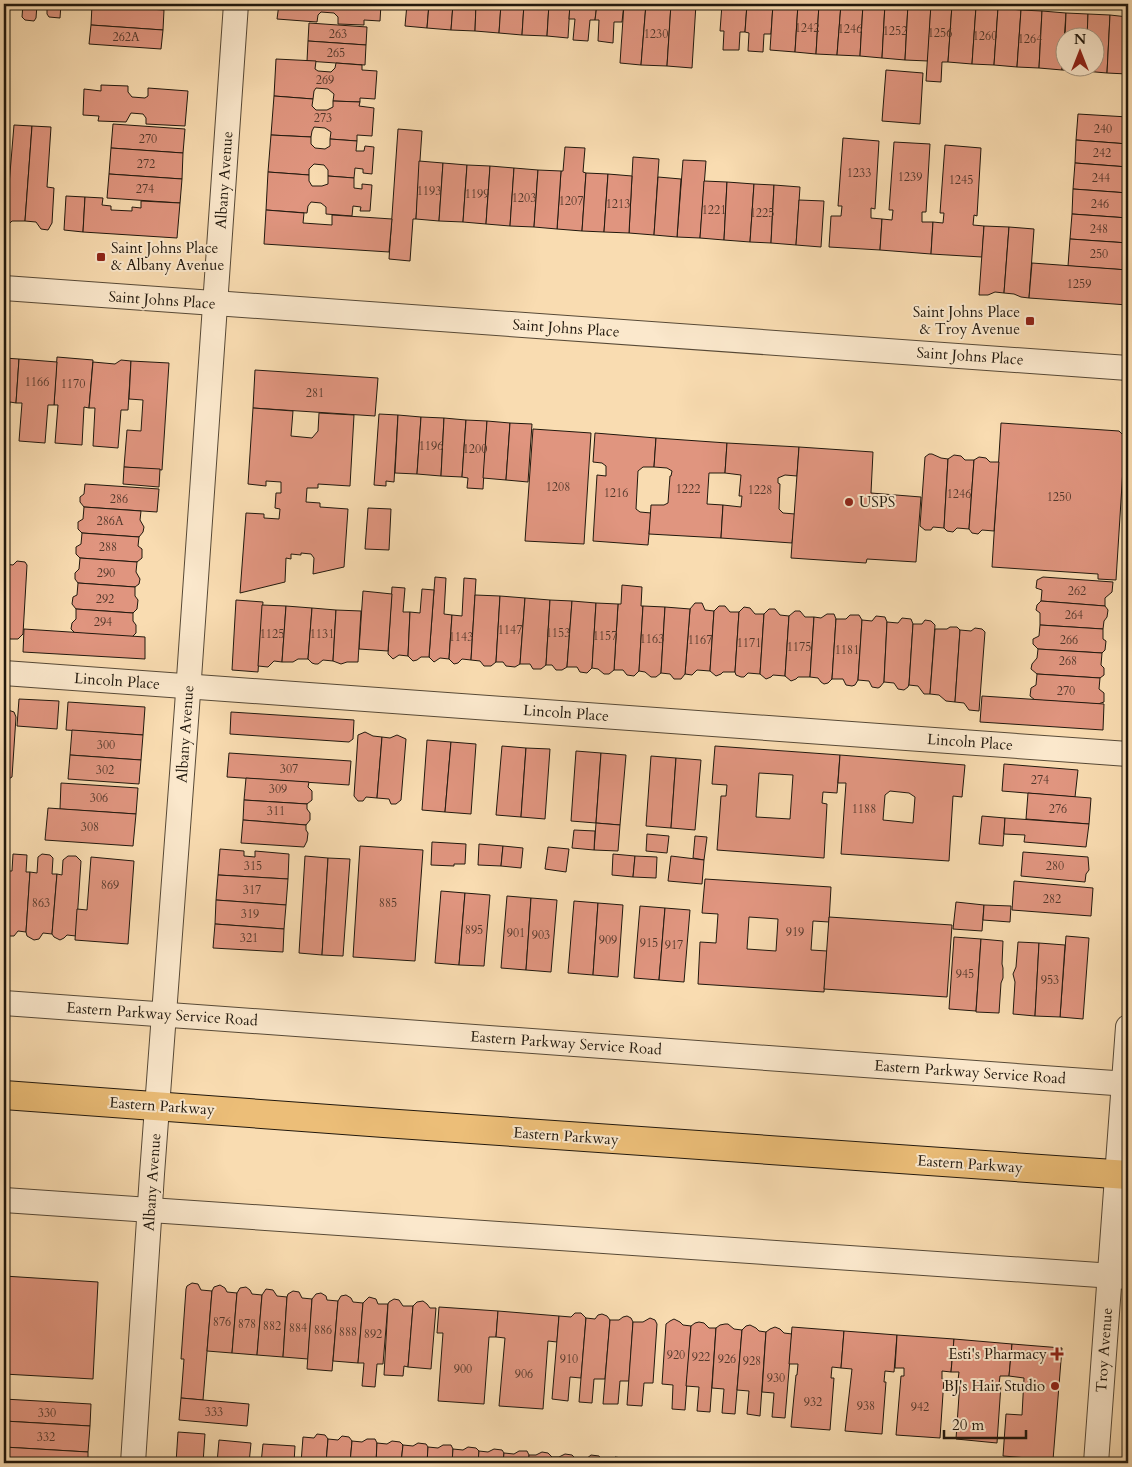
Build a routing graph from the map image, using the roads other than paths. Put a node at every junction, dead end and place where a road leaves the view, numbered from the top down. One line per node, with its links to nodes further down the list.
1 (236, 4): 3 (street, Albany Avenue)
2 (4, 288): 3 (street, Saint Johns Place)
3 (215, 304): 4 (street, Saint Johns Place); 6 (street, Albany Avenue)
4 (1128, 368)
5 (4, 673): 6 (street, Lincoln Place)
6 (188, 686): 7 (street, Lincoln Place); 9 (street, Albany Avenue)
7 (1128, 754)
8 (4, 1003): 9 (street, Eastern Parkway Service Road)
9 (165, 1014): 11 (street, Eastern Parkway Service Road); 13 (street, Albany Avenue)
10 (1128, 1027): 11 (street, Troy Avenue)
11 (1126, 1084): 14 (street, Troy Avenue)
12 (4, 1095): 13 (main road, Eastern Parkway)
13 (158, 1106): 14 (main road, Eastern Parkway); 16 (street, Albany Avenue)
14 (1123, 1175): 17 (street, Troy Avenue)
15 (4, 1200): 16 (street)
16 (150, 1211): 17 (street); 18 (street, Albany Avenue)
17 (1119, 1276): 19 (street, Troy Avenue)
18 (133, 1463)
19 (1096, 1463)

